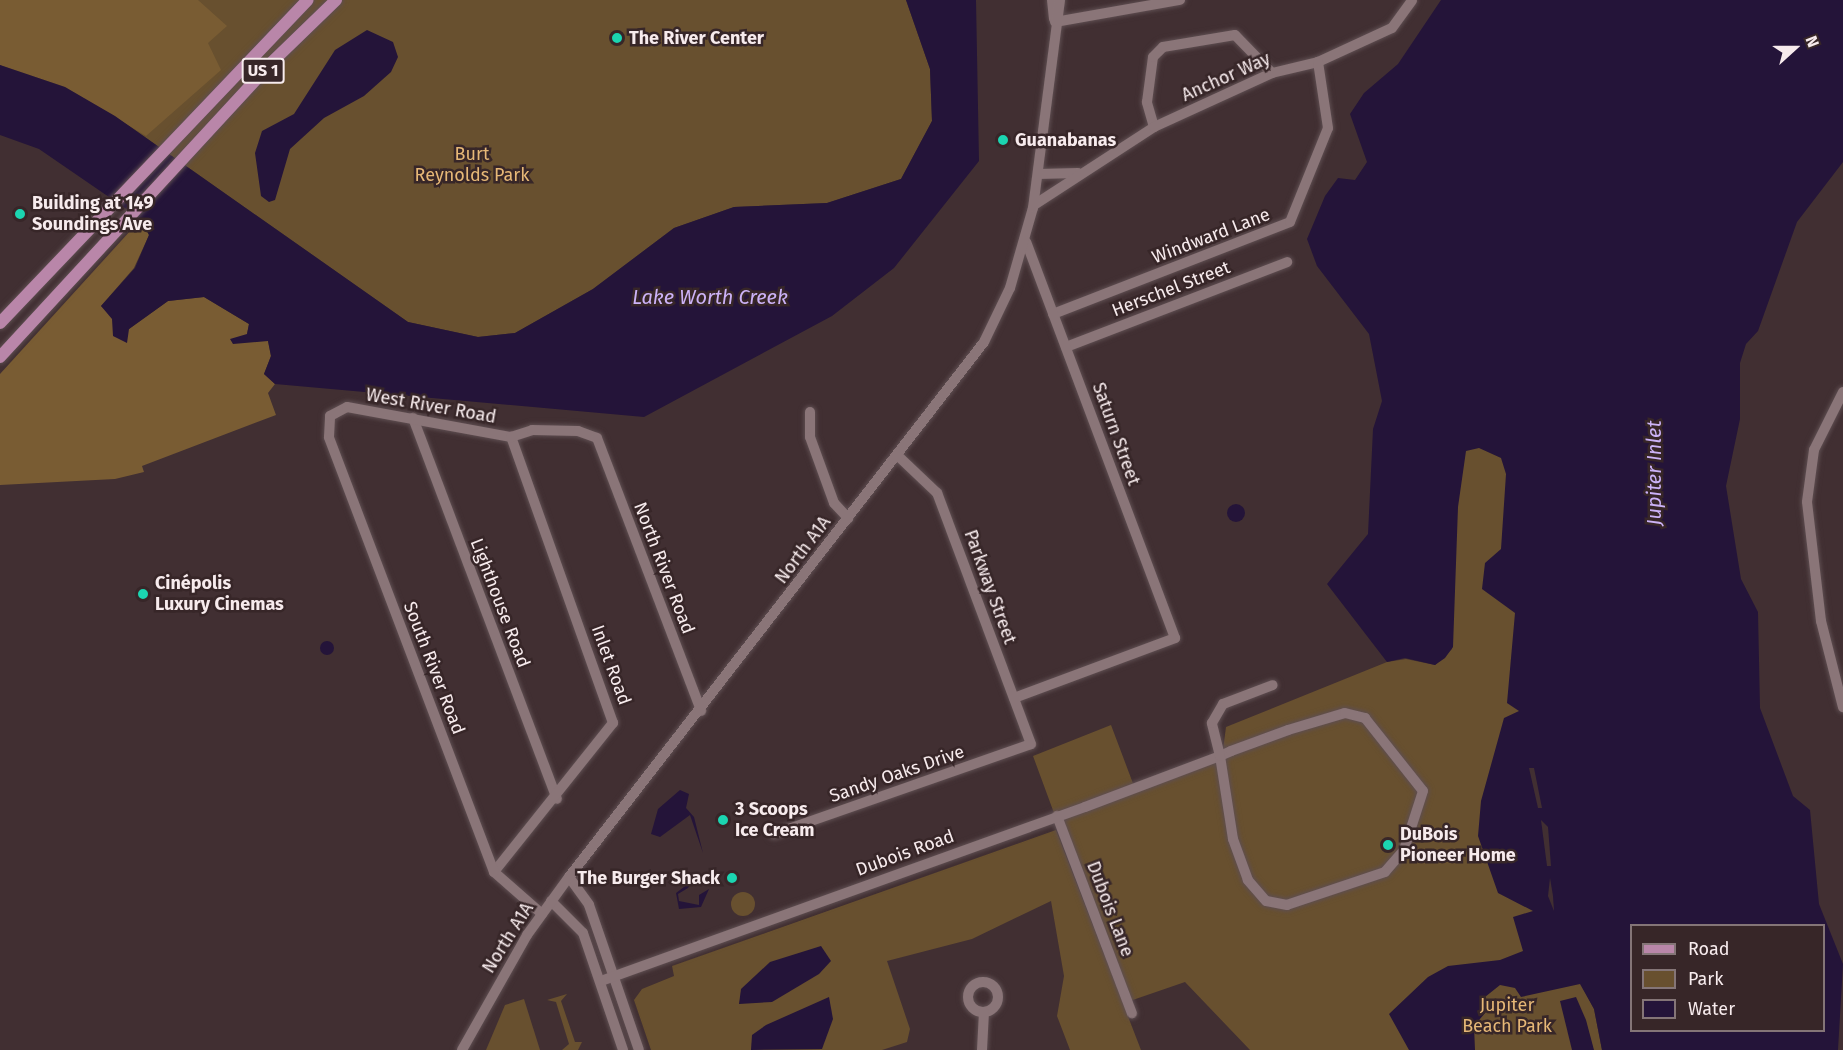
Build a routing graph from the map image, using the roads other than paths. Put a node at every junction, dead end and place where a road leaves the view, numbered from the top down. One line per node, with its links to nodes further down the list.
1 (308, 0): 17 (main road, US 1)
2 (336, 0): 19 (main road, US 1)
3 (1052, 0): 7 (street, North A1A)
4 (1060, 0): 7 (street, North A1A)
5 (1180, 0): 7 (street)
6 (1413, 0): 8 (street, Anchor Way)
7 (1055, 22): 12 (street, North A1A)
8 (1318, 62): 9 (street, Anchor Way); 16 (street, Windward Lane)
9 (1272, 73): 10 (street, Anchor Way); 10 (street)
10 (1154, 128): 11 (street, Anchor Way)
11 (1081, 172): 12 (street, Anchor Way); 13 (street, Anchor Way)
12 (1038, 174): 13 (street, North A1A)
13 (1034, 206): 14 (street, North A1A)
14 (1026, 242): 16 (street, Saturn Street); 26 (street, North A1A)
15 (1287, 262): 18 (street, Herschel Street)
16 (1053, 314): 18 (street, Saturn Street)
17 (0, 323)
18 (1066, 347): 29 (street, Saturn Street)
19 (0, 357)
20 (1843, 392): 30 (street)
21 (810, 412): 27 (street)
22 (330, 416): 23 (street, West River Road); 37 (street, South River Road)
23 (413, 418): 24 (street, West River Road); 34 (street, Lighthouse Road)
24 (511, 437): 25 (street, West River Road); 34 (street, Inlet Road)
25 (597, 438): 31 (street, North River Road)
26 (897, 455): 27 (street, North A1A); 29 (street, Parkway Street)
27 (848, 518): 31 (street, North A1A)
28 (1273, 685): 33 (street)
29 (1014, 698): 32 (street, Parkway Street)
30 (1843, 706)
31 (701, 711): 38 (street, North A1A)
32 (1031, 744): 36 (street, Sandy Oaks Drive)
33 (1220, 756): 33 (street, Dubois Road); 35 (street, Dubois Road)
34 (557, 799): 37 (street, Inlet Road)
35 (1057, 816): 41 (street, Dubois Road); 44 (street, Dubois Lane)
36 (774, 834)
37 (494, 872): 40 (street, South River Road)
38 (569, 877): 39 (street, North A1A); 41 (street)
39 (551, 902): 40 (street, North A1A); 42 (street)
40 (542, 914): 45 (street, North A1A)
41 (615, 976): 42 (street, Dubois Road); 47 (street)
42 (601, 981): 46 (street)
43 (984, 1012): 48 (street)
44 (1132, 1013)
45 (462, 1050)
46 (622, 1050)
47 (639, 1050)
48 (982, 1050)

